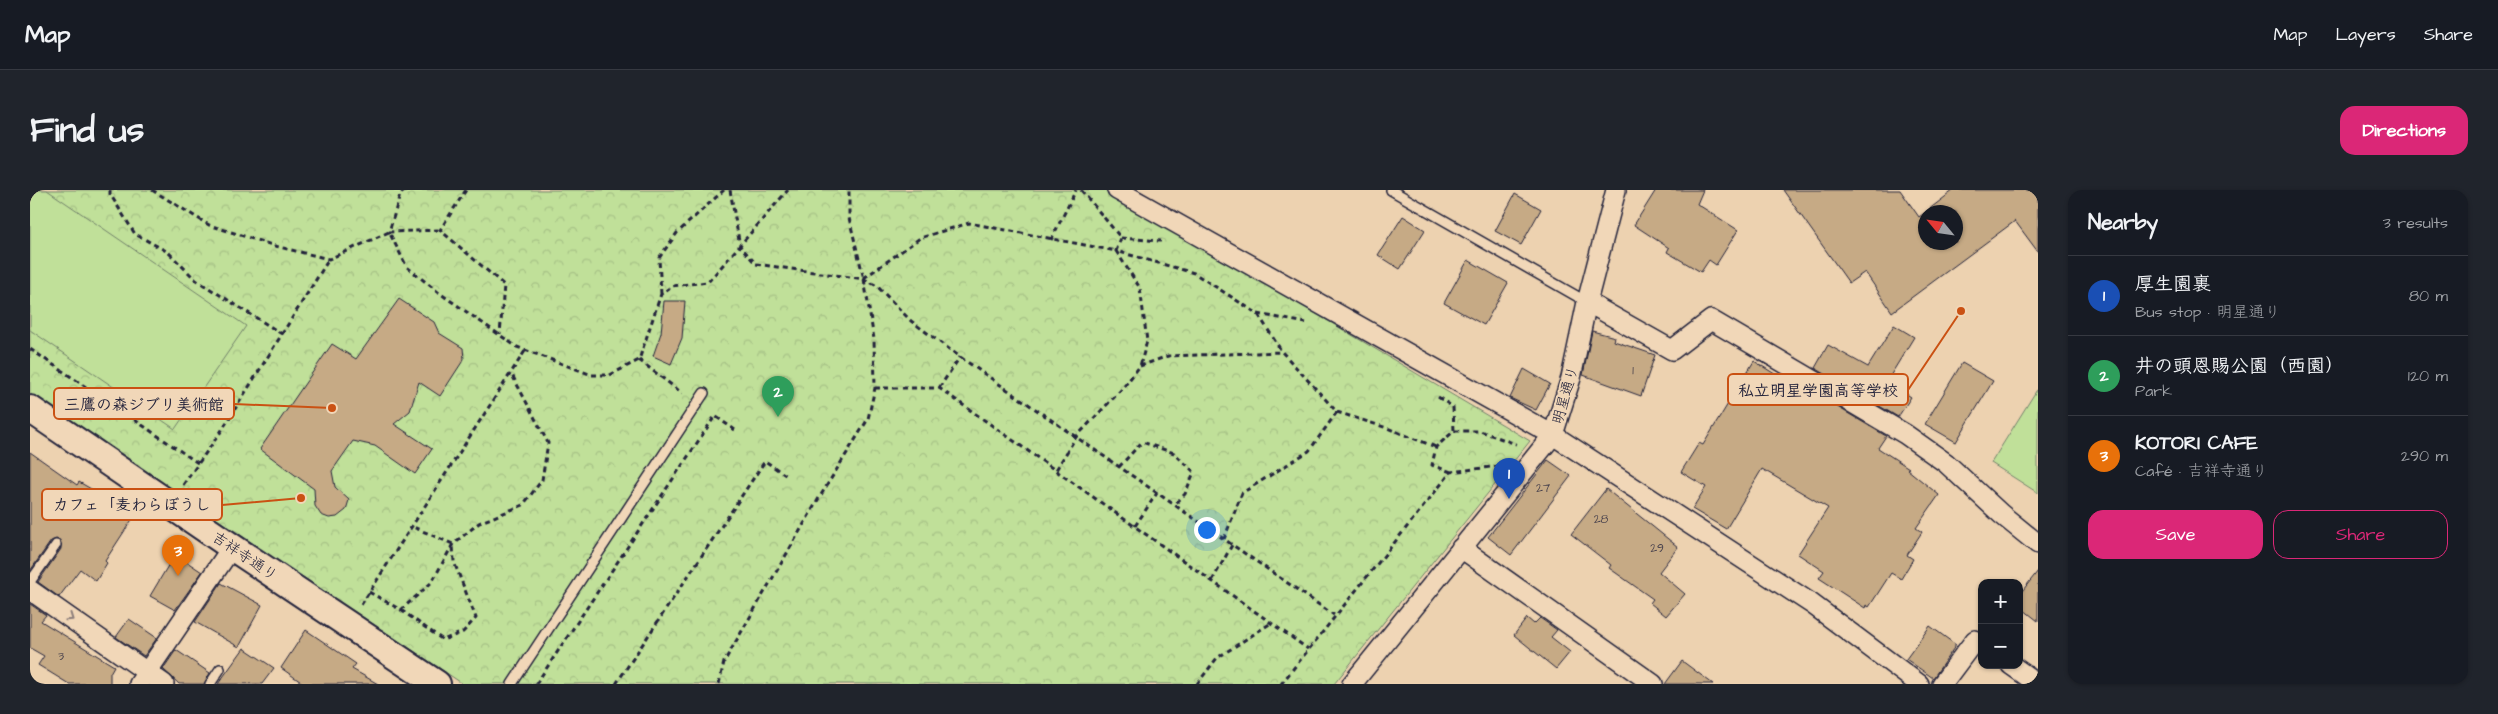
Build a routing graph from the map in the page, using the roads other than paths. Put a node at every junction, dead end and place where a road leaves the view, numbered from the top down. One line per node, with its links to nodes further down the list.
1 (1117, 190): 7 (street)
2 (1391, 190): 4 (lane)
3 (1616, 190): 4 (street, 明星通り)
4 (1587, 302): 7 (street, 明星通り); 8 (street)
5 (704, 393): 21 (lane)
6 (30, 409): 10 (main road, 吉祥寺通り)
7 (1553, 435): 11 (street, 明星通り); 24 (street)
8 (2038, 544)
9 (56, 545): 12 (lane)
10 (232, 547): 17 (street); 20 (main road, 吉祥寺通り)
11 (1462, 548): 22 (street, 明星通り); 23 (street)
12 (30, 582)
13 (30, 590): 17 (street, one-way to 17)
14 (1978, 642): 25 (street)
15 (220, 669): 19 (lane)
16 (2017, 669): 26 (street)
17 (143, 678): 18 (street)
18 (164, 684)
19 (210, 684)
20 (437, 684)
21 (512, 684)
22 (1352, 684)
23 (1653, 684)
24 (1919, 684)
25 (1942, 684)
26 (2038, 684)

